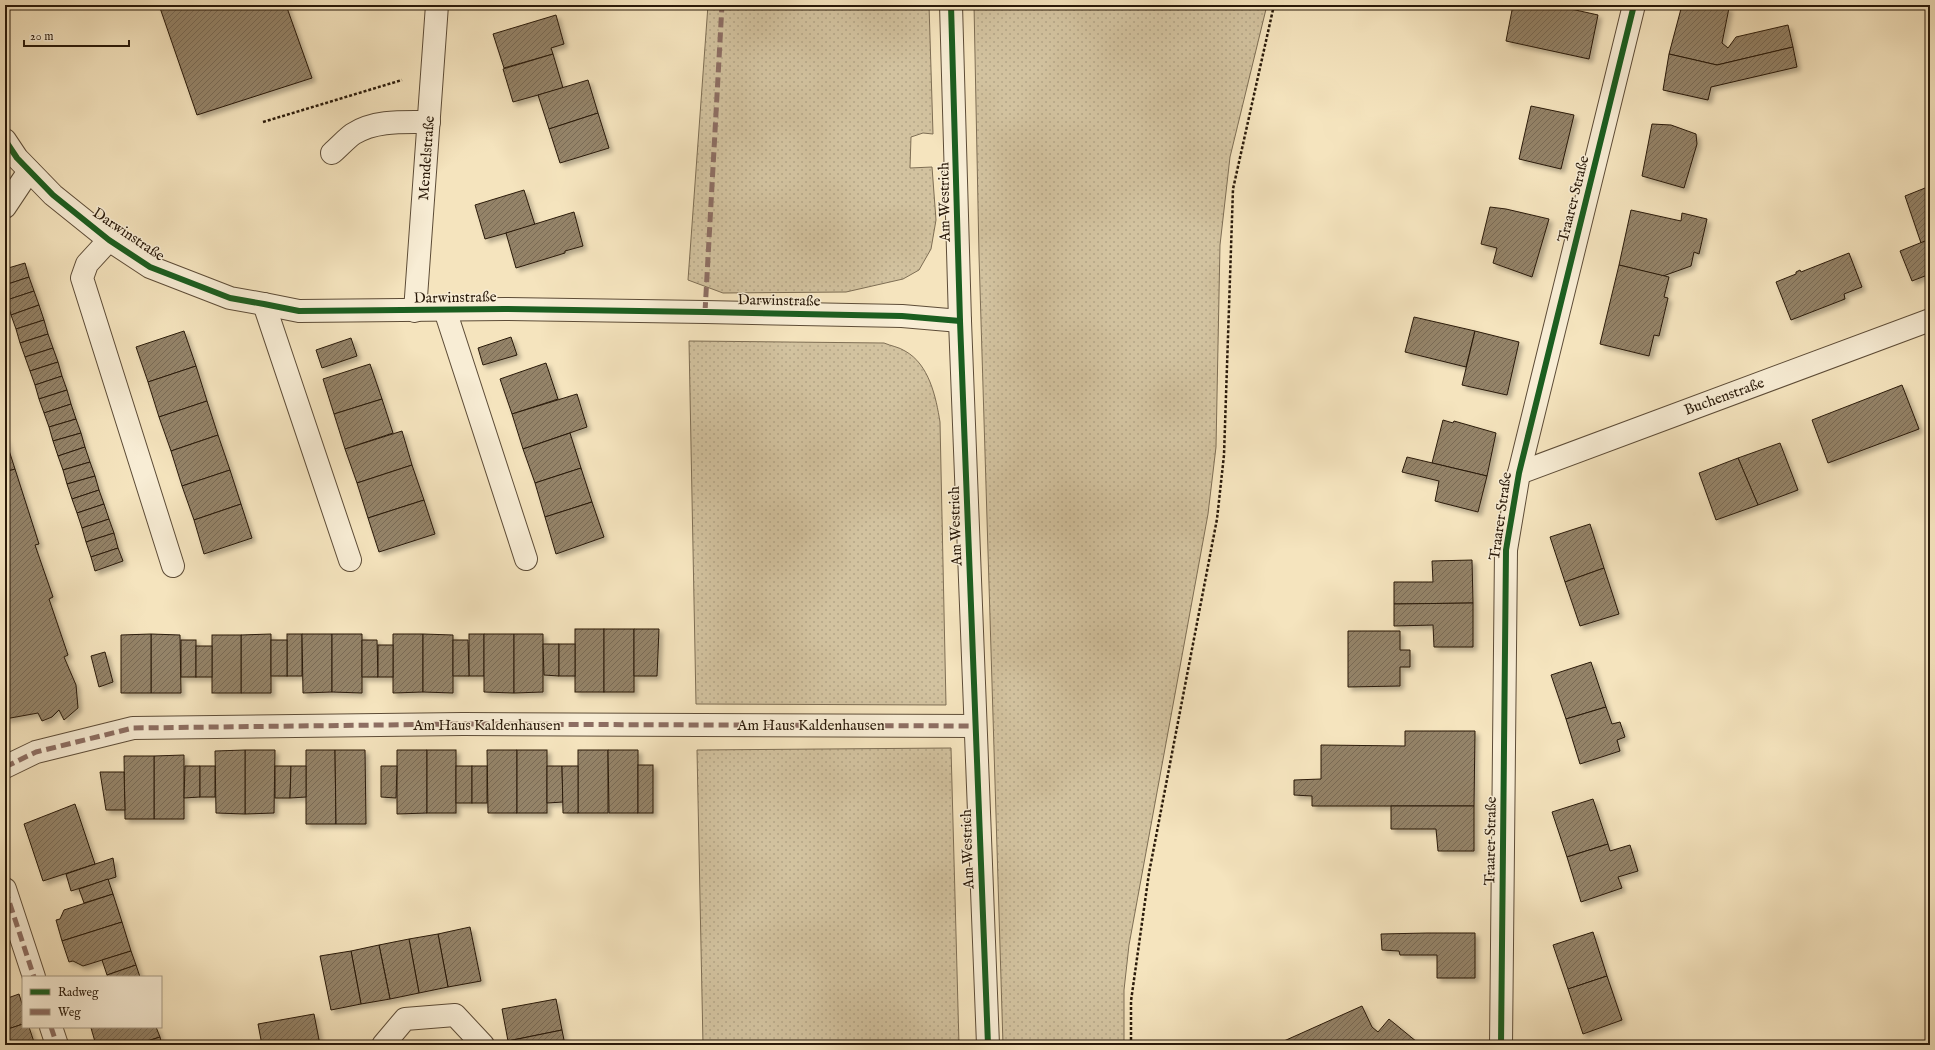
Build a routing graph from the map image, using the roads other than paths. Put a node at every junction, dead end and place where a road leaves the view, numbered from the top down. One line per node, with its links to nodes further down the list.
1 (437, 5): 4 (street, Mendelstraße)
2 (951, 5): 14 (street, Am Westrich)
3 (1634, 5): 15 (street, Traarer Straße)
4 (428, 122): 6 (street); 12 (street, Mendelstraße)
5 (5, 140): 7 (street, Darwinstraße)
6 (332, 153)
7 (29, 171): 8 (street); 9 (street, Darwinstraße)
8 (5, 207)
9 (110, 240): 10 (street, Darwinstraße); 18 (street)
10 (264, 304): 12 (street, Darwinstraße); 17 (street)
11 (445, 310): 12 (street, Darwinstraße); 14 (street, Darwinstraße); 16 (street)
12 (415, 311)
13 (1930, 320): 15 (street, Buchenstraße)
14 (960, 321): 19 (street, Am Westrich)
15 (1519, 473): 28 (street, Traarer Straße)
16 (526, 559)
17 (350, 560)
18 (173, 566)
19 (975, 726): 20 (street, Am Haus Kaldenhausen); 27 (street, Am Westrich)
20 (5, 767)
21 (5, 889): 22 (street)
22 (34, 976)
23 (51, 1028): 24 (street)
24 (57, 1045)
25 (383, 1045): 26 (street)
26 (483, 1045)
27 (988, 1045)
28 (1501, 1045)

